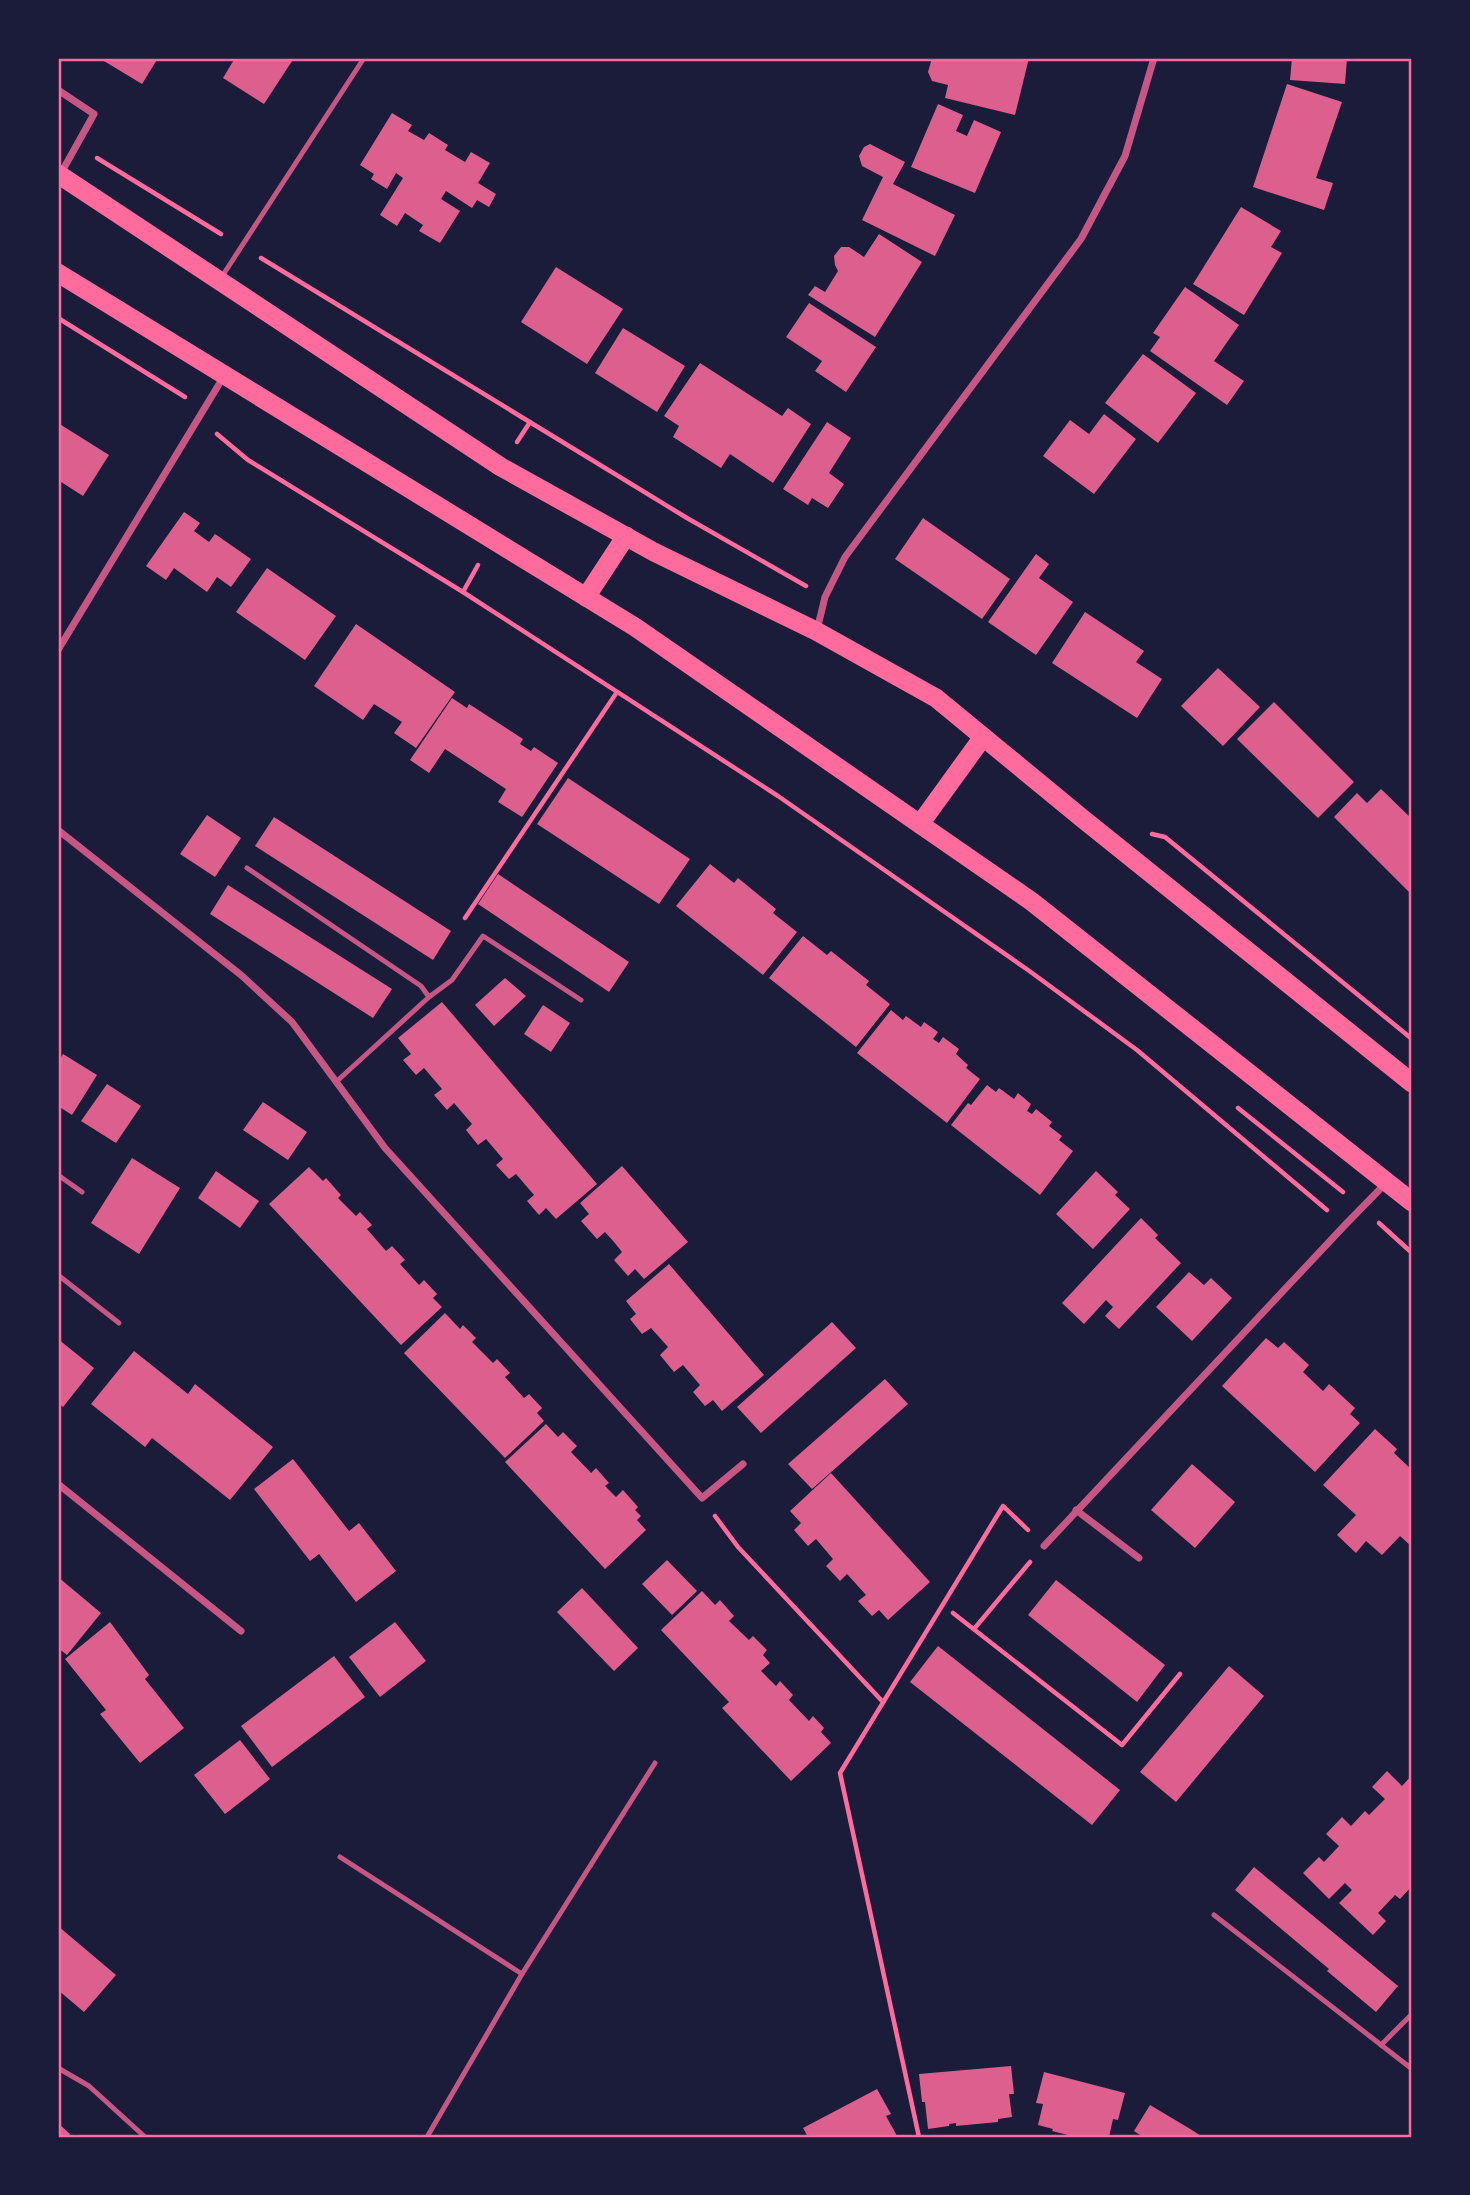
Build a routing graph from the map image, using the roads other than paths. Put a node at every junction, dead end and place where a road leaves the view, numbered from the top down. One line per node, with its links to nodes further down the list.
1 (364, 58): 6 (lane)
2 (1154, 58): 10 (street)
3 (58, 90): 4 (street)
4 (59, 174): 6 (highway)
5 (58, 273): 7 (highway)
6 (219, 281): 8 (highway)
7 (224, 375): 9 (highway); 11 (street)
8 (626, 536): 9 (highway); 10 (highway)
9 (586, 597): 13 (highway)
10 (817, 631): 12 (highway)
11 (58, 650)
12 (983, 737): 13 (highway); 19 (highway)
13 (920, 824): 21 (highway)
14 (58, 831): 18 (street)
15 (247, 868): 16 (lane)
16 (429, 998): 17 (lane); 18 (lane)
17 (581, 1000)
18 (336, 1082): 26 (street)
19 (1412, 1083)
20 (58, 1175): 22 (lane)
21 (1388, 1182): 23 (highway); 28 (street)
22 (82, 1192)
23 (1412, 1202)
24 (58, 1275): 25 (lane)
25 (119, 1323)
26 (743, 1464)
27 (58, 1484): 31 (street)
28 (1076, 1510): 29 (street); 30 (street)
29 (1044, 1546)
30 (1139, 1559)
31 (241, 1631)
32 (656, 1763): 35 (lane)
33 (340, 1857): 35 (lane)
34 (1214, 1915): 37 (lane)
35 (522, 1974): 41 (lane)
36 (1412, 2014): 37 (lane)
37 (1381, 2045): 39 (lane)
38 (58, 2068): 40 (lane)
39 (1412, 2069)
40 (145, 2137)
41 (427, 2137)

